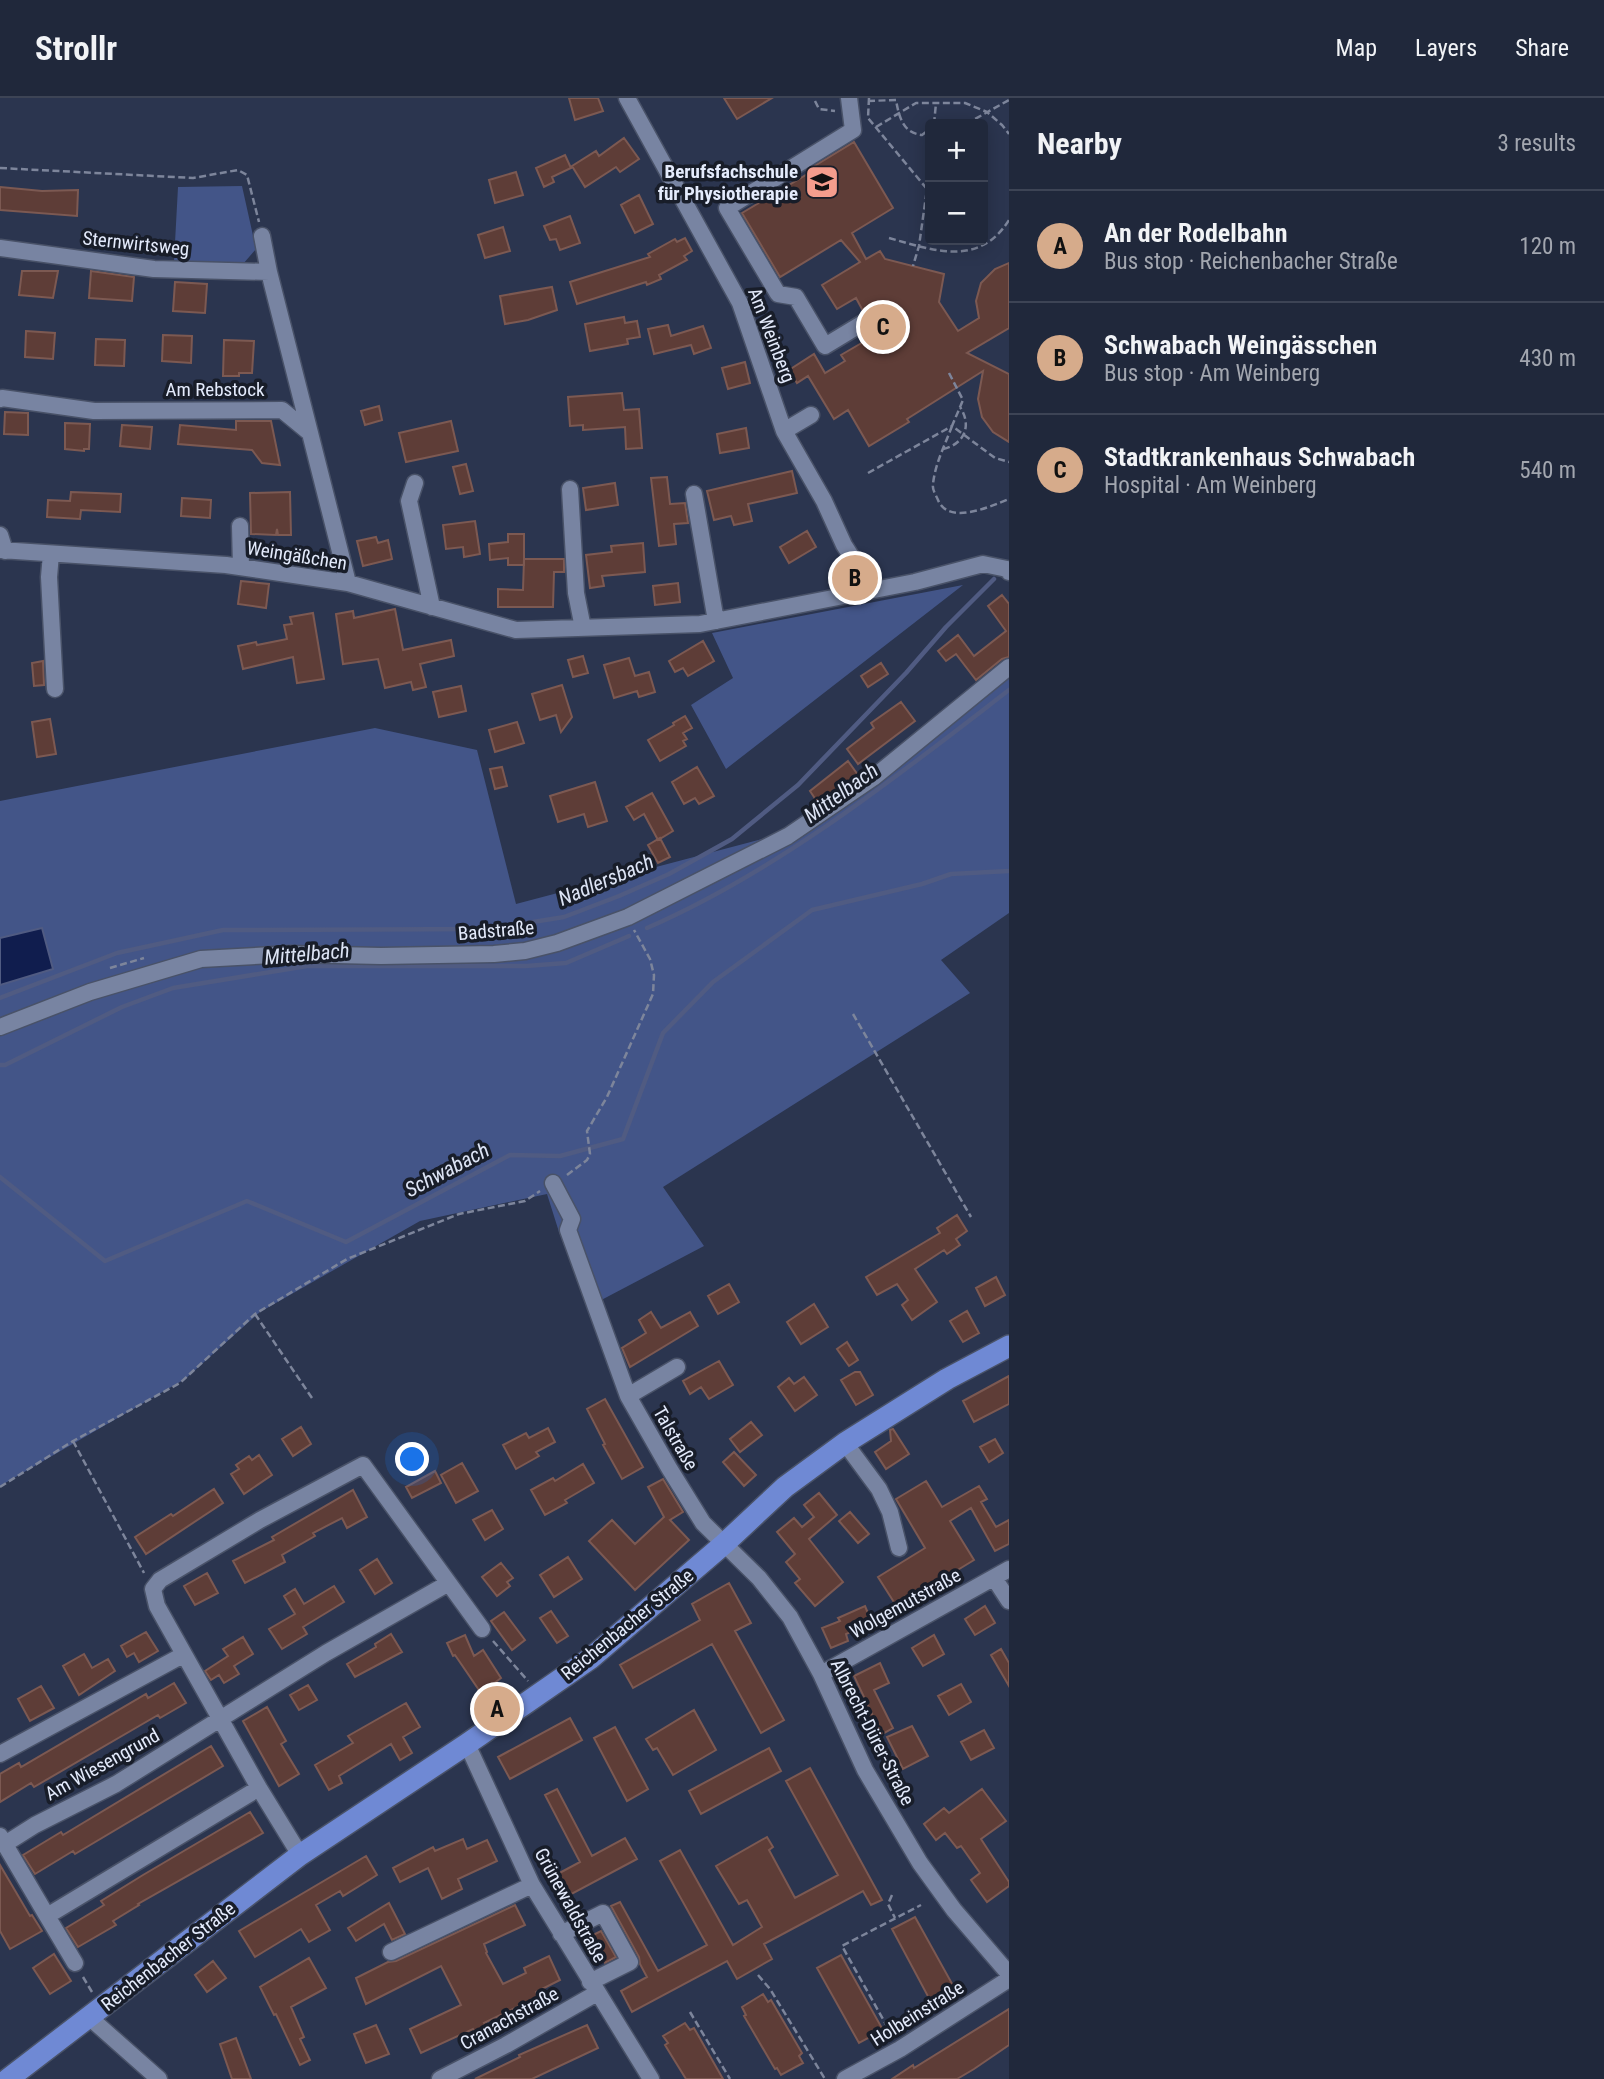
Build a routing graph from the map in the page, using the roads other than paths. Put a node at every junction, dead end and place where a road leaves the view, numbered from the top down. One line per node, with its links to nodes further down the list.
1 (627, 98): 9 (street, Am Weinberg)
2 (845, 104): 6 (street)
3 (262, 236): 5 (street)
4 (0, 248): 5 (street, Sternwirtsweg)
5 (269, 272): 10 (street)
6 (868, 320)
7 (0, 399): 10 (street, Am Rebstock)
8 (811, 415): 9 (street)
9 (784, 431): 21 (street, Am Weinberg)
10 (310, 433): 20 (street)
11 (415, 483): 22 (street)
12 (570, 489): 24 (street)
13 (694, 494): 23 (street)
14 (240, 526): 18 (street)
15 (0, 534): 16 (street)
16 (3, 551): 17 (street, Weingäßchen)
17 (51, 554): 18 (street, Weingäßchen); 26 (street)
18 (241, 567): 20 (street, Weingäßchen)
19 (1009, 572): 21 (street, Weingäßchen)
20 (348, 583): 22 (street, Weingäßchen)
21 (872, 589): 23 (street, Weingäßchen)
22 (432, 607): 24 (street, Weingäßchen)
23 (716, 621): 24 (street, Weingäßchen)
24 (583, 628)
25 (1009, 667): 27 (street, Badstraße)
26 (55, 690)
27 (0, 1027)
28 (553, 1183): 31 (street)
29 (1009, 1346): 32 (main road, Reichenbacher Straße)
30 (677, 1367): 31 (street, Talstraße)
31 (628, 1396): 33 (street, Talstraße)
32 (845, 1443): 33 (main road, Reichenbacher Straße); 34 (street)
33 (724, 1544): 40 (street, Albrecht-Dürer-Straße); 42 (main road, Reichenbacher Straße)
34 (899, 1548)
35 (1002, 1574): 37 (street); 40 (street, Wolgemutstraße)
36 (447, 1584): 38 (street); 39 (street); 41 (street, Am Wiesengrund)
37 (1009, 1601)
38 (482, 1629)
39 (183, 1655): 41 (street); 43 (street)
40 (821, 1674): 52 (street, Albrecht-Dürer-Straße)
41 (219, 1719): 44 (street); 45 (street, Am Wiesengrund)
42 (467, 1744): 46 (main road, Reichenbacher Straße); 47 (street, Grünewaldstraße)
43 (0, 1754)
44 (259, 1788): 46 (street); 48 (street)
45 (2, 1840): 48 (street, Am Wiesengrund)
46 (300, 1855): 55 (main road, Reichenbacher Straße)
47 (532, 1885): 49 (street, Grünewaldstraße); 50 (street)
48 (47, 1916): 51 (street, Am Wiesengrund)
49 (561, 1934): 54 (street, Grünewaldstraße); 54 (street, Cranachstraße)
50 (391, 1952)
51 (75, 1963)
52 (1009, 1974)
53 (1009, 1979): 60 (street, Holbeinstraße)
54 (594, 1988): 58 (street, Cranachstraße); 59 (street, Grünewaldstraße)
55 (95, 2012): 56 (main road, Reichenbacher Straße); 57 (street)
56 (8, 2079)
57 (159, 2079)
58 (440, 2079)
59 (651, 2079)
60 (845, 2079)

